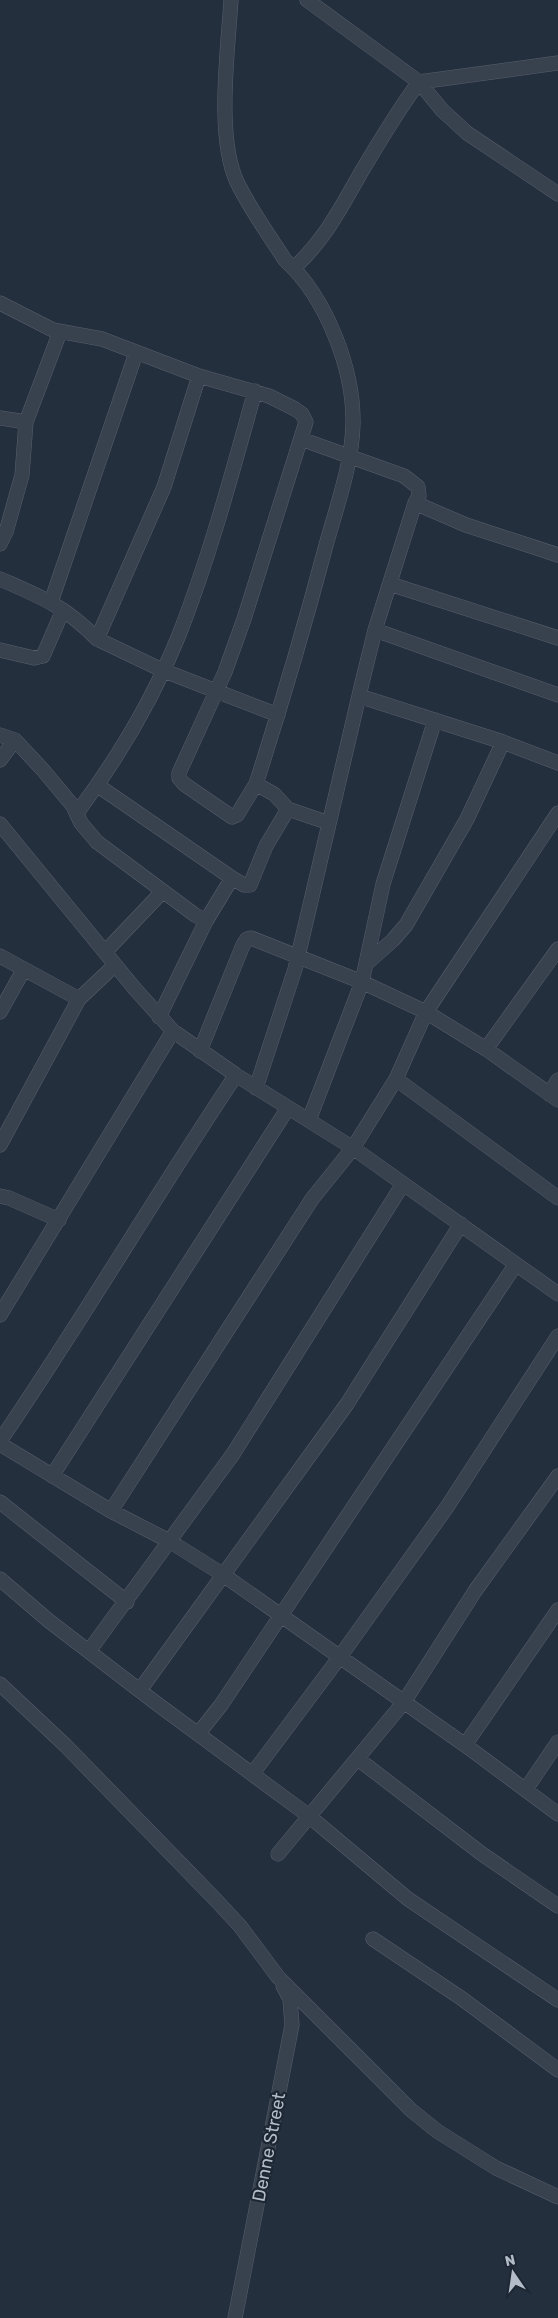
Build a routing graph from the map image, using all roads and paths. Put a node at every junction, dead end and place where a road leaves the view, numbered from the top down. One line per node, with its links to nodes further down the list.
1 (231, 0): 6 (street)
2 (307, 0): 4 (street)
3 (558, 63): 4 (street)
4 (419, 82): 5 (street); 6 (street)
5 (558, 194)
6 (294, 268): 15 (street)
7 (0, 303): 8 (street)
8 (60, 332): 9 (street); 13 (street)
9 (136, 353): 10 (street); 22 (street)
10 (199, 376): 11 (street); 26 (street)
11 (255, 392): 14 (street); 28 (street)
12 (0, 418): 13 (street)
13 (26, 422): 17 (street)
14 (302, 439): 15 (street); 29 (street)
15 (350, 457): 16 (street); 32 (street)
16 (415, 503): 19 (street); 21 (street)
17 (7, 504): 18 (street)
18 (0, 544)
19 (558, 555)
20 (0, 579): 22 (street)
21 (390, 584): 24 (street); 25 (street)
22 (51, 602): 23 (street)
23 (64, 610): 26 (street); 27 (street)
24 (376, 630): 30 (street); 31 (street)
25 (558, 638)
26 (97, 639): 28 (street)
27 (0, 650)
28 (162, 670): 29 (street); 40 (street)
29 (216, 691): 32 (street); 39 (street)
30 (558, 695)
31 (359, 696): 33 (street); 44 (street)
32 (278, 715): 39 (street)
33 (435, 720): 36 (street); 53 (street)
34 (0, 735): 35 (street)
35 (15, 740): 37 (street); 42 (street)
36 (503, 742): 38 (street); 53 (street)
37 (0, 760)
38 (558, 763)
39 (256, 784): 41 (street)
40 (97, 785): 42 (street); 46 (street)
41 (288, 809): 44 (street); 46 (street)
42 (77, 813): 47 (street)
43 (558, 813): 59 (street)
44 (329, 823): 52 (street)
45 (0, 824): 50 (street)
46 (232, 878): 48 (street)
47 (163, 891): 48 (street); 50 (street)
48 (206, 921): 60 (street)
49 (558, 948): 62 (street)
50 (105, 952): 54 (street)
51 (0, 956): 55 (street)
52 (297, 957): 56 (street); 63 (street); 67 (street)
53 (367, 963): 56 (street)
54 (116, 965): 57 (street); 60 (street)
55 (24, 969): 57 (street); 58 (street)
56 (362, 982): 59 (street); 70 (street)
57 (79, 999): 71 (street)
58 (0, 1012)
59 (426, 1012): 62 (street); 65 (street)
60 (159, 1017): 61 (street)
61 (173, 1031): 63 (street); 77 (street)
62 (486, 1049): 68 (street)
63 (200, 1051): 64 (street)
64 (236, 1075): 67 (street); 83 (street)
65 (396, 1079): 73 (street); 76 (street)
66 (558, 1080): 68 (street)
67 (256, 1088): 69 (street)
68 (553, 1097)
69 (288, 1108): 70 (street); 84 (street)
70 (309, 1120): 73 (street)
71 (5, 1124): 72 (street)
72 (0, 1145)
73 (353, 1148): 74 (street); 87 (street)
74 (403, 1184): 78 (street); 88 (street)
75 (0, 1196): 77 (street)
76 (558, 1198)
77 (59, 1220): 81 (street)
78 (461, 1224): 79 (street); 89 (street)
79 (516, 1264): 80 (street); 93 (street)
80 (558, 1294)
81 (0, 1315)
82 (558, 1336): 95 (street)
83 (0, 1442): 84 (street)
84 (52, 1476): 87 (street)
85 (558, 1476): 98 (street)
86 (0, 1502): 91 (street)
87 (111, 1511): 88 (street)
88 (171, 1542): 89 (street); 91 (street)
89 (222, 1574): 93 (street); 97 (street)
90 (0, 1579): 94 (street)
91 (127, 1602): 94 (street)
92 (558, 1610): 101 (street)
93 (279, 1616): 95 (street); 99 (street)
94 (89, 1652): 97 (street)
95 (339, 1658): 98 (street); 103 (street)
96 (0, 1684): 110 (street)
97 (140, 1690): 99 (street)
98 (404, 1702): 101 (street); 102 (street)
99 (198, 1734): 103 (street)
100 (558, 1742): 104 (street)
101 (465, 1745): 104 (street)
102 (358, 1759): 106 (street); 108 (street)
103 (253, 1773): 106 (street)
104 (526, 1788): 105 (street)
105 (558, 1814)
106 (309, 1816): 107 (street); 111 (street)
107 (278, 1854)
108 (558, 1906)
109 (373, 1939): 112 (street)
110 (278, 1977): 113 (street); 114 (street, Denne Street)
111 (558, 2000)
112 (558, 2070)
113 (558, 2197)
114 (235, 2318)

